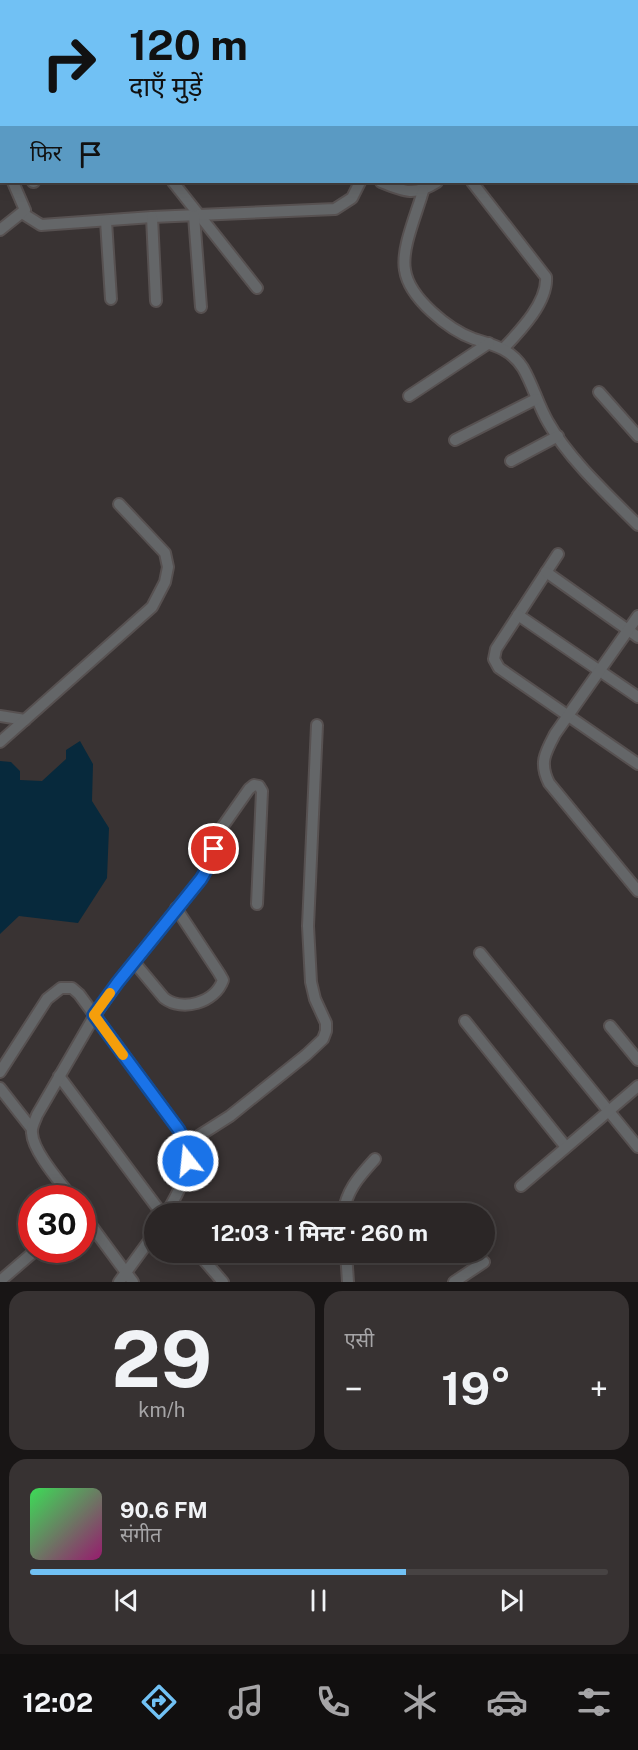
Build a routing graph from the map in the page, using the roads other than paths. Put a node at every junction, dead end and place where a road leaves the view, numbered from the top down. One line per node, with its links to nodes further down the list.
1 (14, 183): 8 (street)
2 (174, 183): 9 (street)
3 (360, 183): 9 (street)
4 (384, 183): 7 (street)
5 (435, 183): 7 (street)
6 (473, 183): 18 (street)
7 (423, 191): 17 (street)
8 (22, 213): 11 (street); 12 (street)
9 (197, 216): 10 (street); 13 (street); 16 (street)
10 (152, 217): 11 (street); 15 (street)
11 (106, 221): 14 (street)
12 (0, 230)
13 (256, 288)
14 (111, 299)
15 (156, 301)
16 (201, 307)
17 (489, 343): 18 (street); 20 (street)
18 (504, 348): 21 (street)
19 (599, 392): 23 (street)
20 (409, 396)
21 (537, 399): 22 (street); 24 (street)
22 (558, 436): 25 (street); 27 (street)
23 (638, 436)
24 (455, 440)
25 (511, 461)
26 (119, 504): 37 (street)
27 (638, 525)
28 (558, 554): 29 (street)
29 (546, 572): 30 (street); 32 (street)
30 (518, 615): 33 (street); 35 (street)
31 (638, 616): 32 (street)
32 (633, 634): 33 (street)
33 (599, 671): 34 (street); 35 (street)
34 (638, 697)
35 (568, 715): 40 (street); 41 (street)
36 (0, 716): 37 (street)
37 (25, 720): 39 (street)
38 (317, 725): 56 (street)
39 (0, 742)
40 (638, 764)
41 (638, 891)
42 (257, 904): 43 (street)
43 (176, 908): 45 (street); 45 (street)
44 (480, 953): 54 (street)
45 (134, 962): 46 (street)
46 (94, 1015): 50 (street); 51 (street); 56 (street)
47 (465, 1021): 58 (street)
48 (610, 1026): 49 (street)
49 (638, 1060)
50 (0, 1072)
51 (59, 1076): 55 (street); 62 (street)
52 (638, 1086): 54 (street)
53 (0, 1088): 55 (street)
54 (609, 1111): 57 (street); 58 (street)
55 (32, 1129): 60 (street)
56 (186, 1144): 63 (street)
57 (638, 1147)
58 (566, 1148): 61 (street)
59 (375, 1159): 64 (street)
60 (60, 1185)
61 (521, 1186)
62 (156, 1203)
63 (170, 1203)
64 (344, 1203)
65 (96, 1234): 71 (street)
66 (144, 1250): 71 (street)
67 (21, 1263): 72 (street)
68 (206, 1263): 73 (street)
69 (347, 1263): 74 (street)
70 (482, 1263): 75 (street)
71 (125, 1279)
72 (0, 1281)
73 (223, 1282)
74 (348, 1282)
75 (454, 1282)

